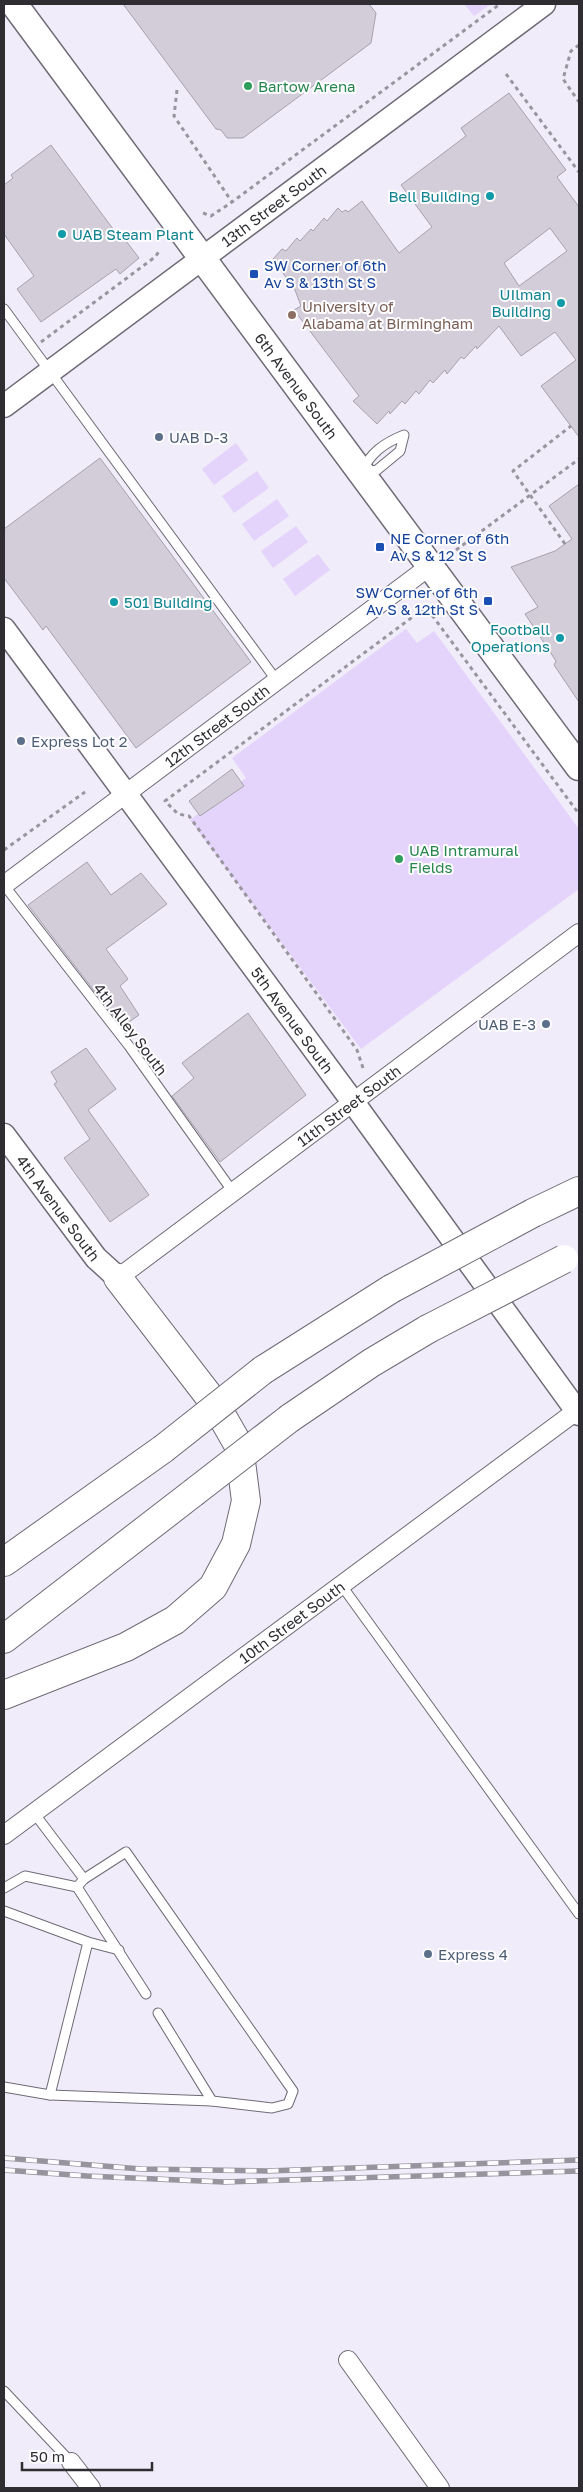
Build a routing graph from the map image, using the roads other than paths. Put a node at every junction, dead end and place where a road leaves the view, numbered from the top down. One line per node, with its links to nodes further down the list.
1 (14, 4): 3 (main road, 6th Avenue South)
2 (544, 4): 3 (street, 13th Street South)
3 (202, 258): 5 (street, 13th Street South); 7 (main road, 6th Avenue South)
4 (4, 308): 5 (lane)
5 (50, 372): 6 (street, 13th Street South); 10 (lane)
6 (4, 406)
7 (361, 473): 7 (lane); 8 (main road, 6th Avenue South)
8 (430, 566): 10 (street, 12th Street South); 11 (main road, 6th Avenue South)
9 (4, 629): 12 (street, 5th Avenue South)
10 (277, 681): 12 (street, 12th Street South)
11 (579, 767)
12 (126, 794): 13 (street, 12th Street South); 15 (street, 5th Avenue South)
13 (4, 885): 18 (lane, 4th Alley South)
14 (579, 933): 15 (street, 11th Street South)
15 (353, 1102): 18 (street, 11th Street South); 21 (street, 5th Avenue South)
16 (4, 1135): 20 (street, 4th Avenue South)
17 (579, 1191): 22 (highway, bridge)
18 (233, 1192): 20 (street, 11th Street South)
19 (574, 1257): 24 (highway, bridge)
20 (118, 1278): 25 (highway)
21 (578, 1411): 23 (street, 10th Street South)
22 (4, 1562)
23 (342, 1586): 26 (street, 10th Street South); 32 (lane)
24 (4, 1639)
25 (4, 1695)
26 (34, 1813): 27 (street, 10th Street South); 28 (lane)
27 (4, 1835)
28 (84, 1878): 29 (lane); 39 (lane)
29 (77, 1887): 30 (lane); 34 (lane)
30 (4, 1888)
31 (4, 1911): 33 (lane)
32 (579, 1914)
33 (88, 1942): 34 (lane); 38 (lane)
34 (119, 1950): 35 (lane)
35 (146, 1994)
36 (158, 2013): 39 (lane)
37 (4, 2087): 38 (lane)
38 (50, 2095): 39 (lane)
39 (212, 2101)
40 (348, 2360): 44 (street)
41 (4, 2391): 42 (lane)
42 (71, 2462): 43 (street)
43 (91, 2488)
44 (440, 2488)

